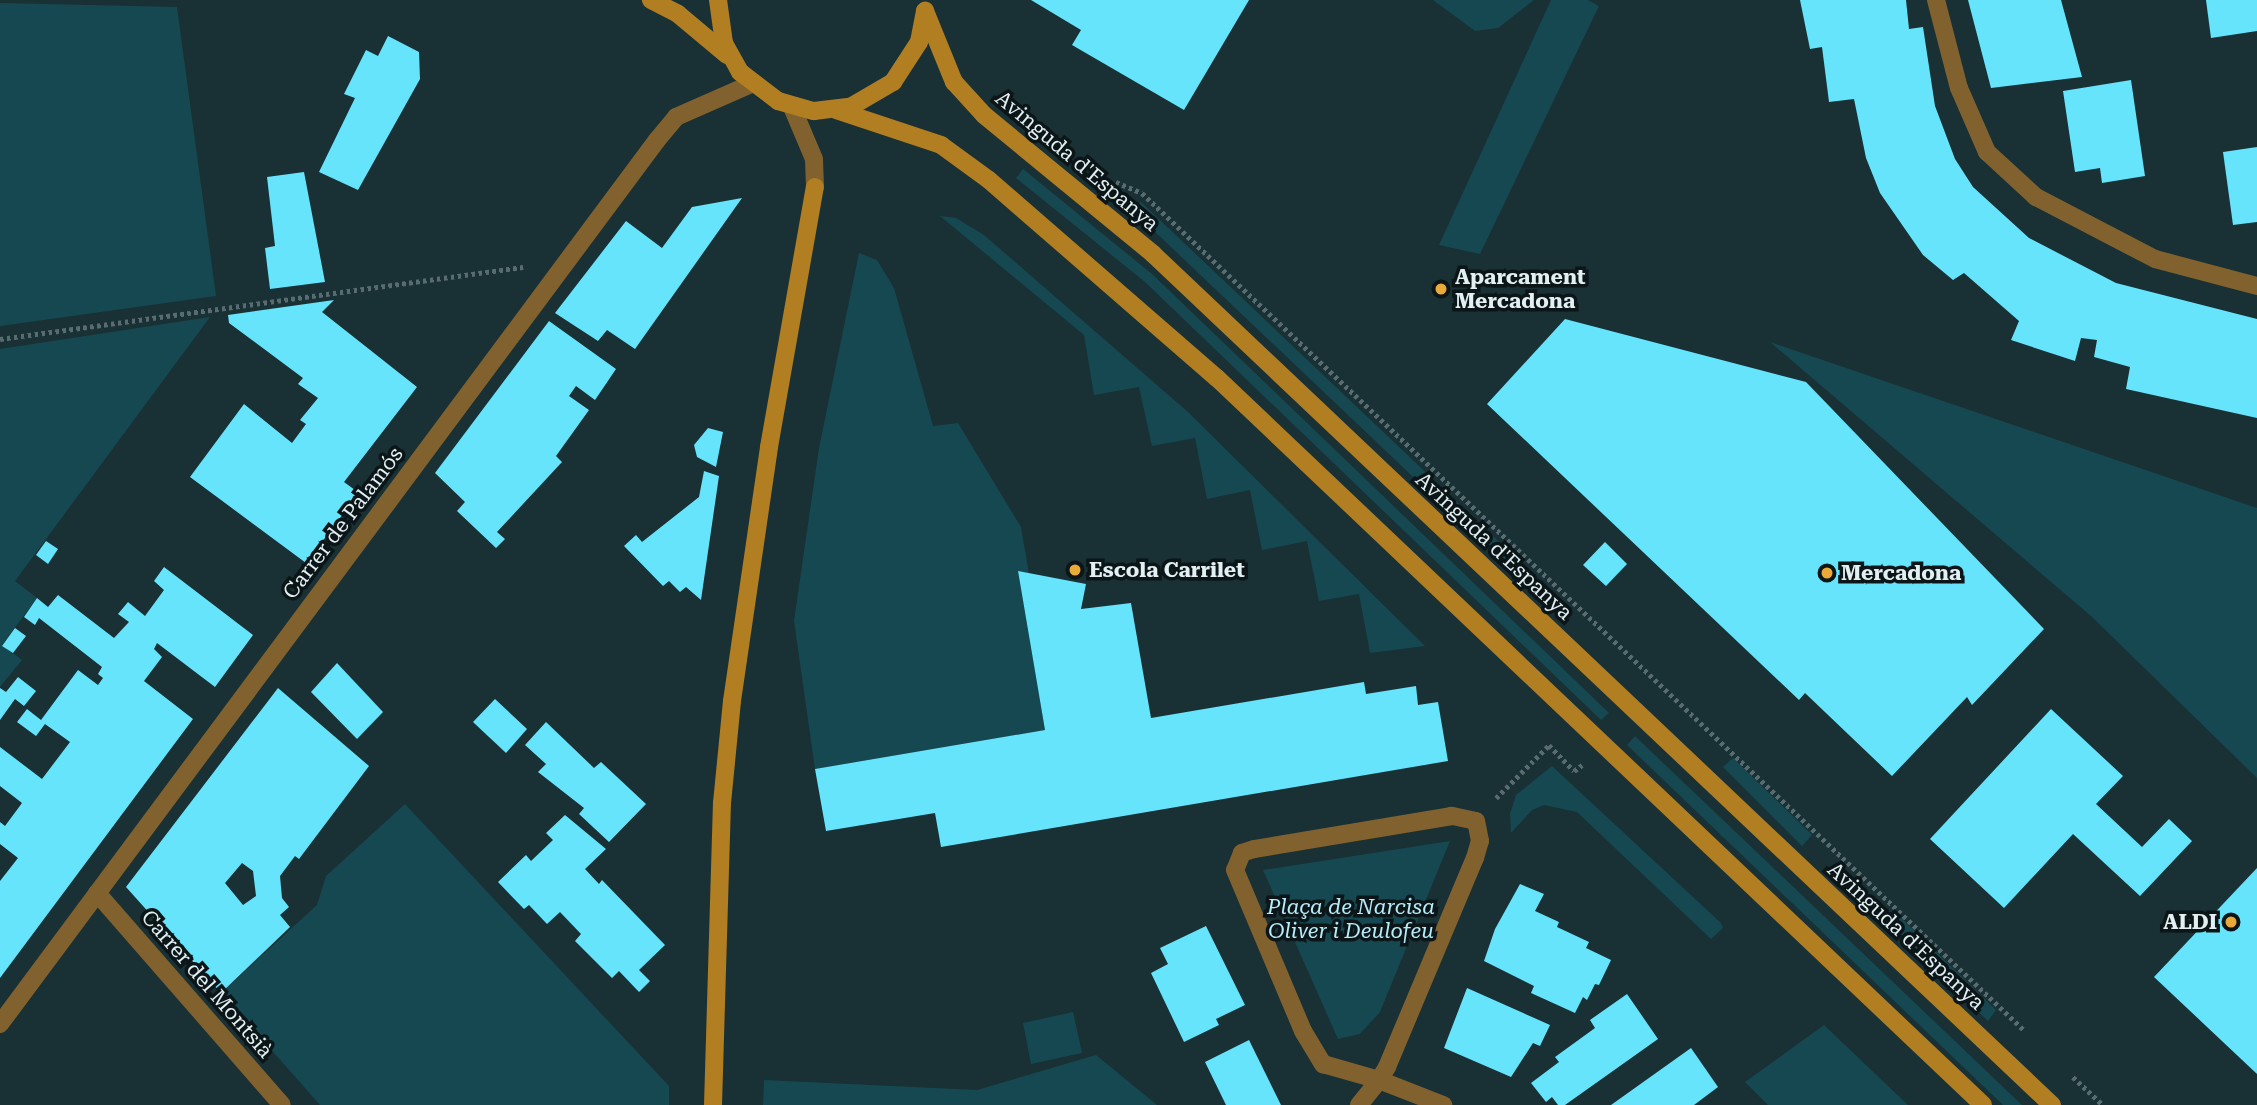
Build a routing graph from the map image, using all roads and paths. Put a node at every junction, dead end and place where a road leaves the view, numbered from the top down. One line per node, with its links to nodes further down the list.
1 (651, 0): 5 (main road)
2 (718, 0): 5 (main road)
3 (1936, 0): 11 (street)
4 (925, 5): 8 (main road); 23 (main road, Avinguda d'Espanya)
5 (731, 58): 6 (main road)
6 (751, 84): 7 (main road); 10 (street, Carrer de Palamós)
7 (792, 107): 8 (main road); 9 (street)
8 (836, 110): 13 (main road)
9 (815, 187): 19 (main road)
10 (563, 266): 12 (path); 15 (street, Carrer de Palamós)
11 (2257, 286)
12 (0, 339)
13 (1604, 745): 14 (path); 22 (main road)
14 (1476, 821): 17 (street); 17 (street)
15 (97, 893): 16 (street, Carrer de Palamós); 18 (street, Carrer del Montsià)
16 (0, 1024)
17 (1379, 1080): 20 (street); 21 (street)
18 (282, 1105)
19 (713, 1105)
20 (1359, 1105)
21 (1443, 1105)
22 (1983, 1105)
23 (2052, 1105)

